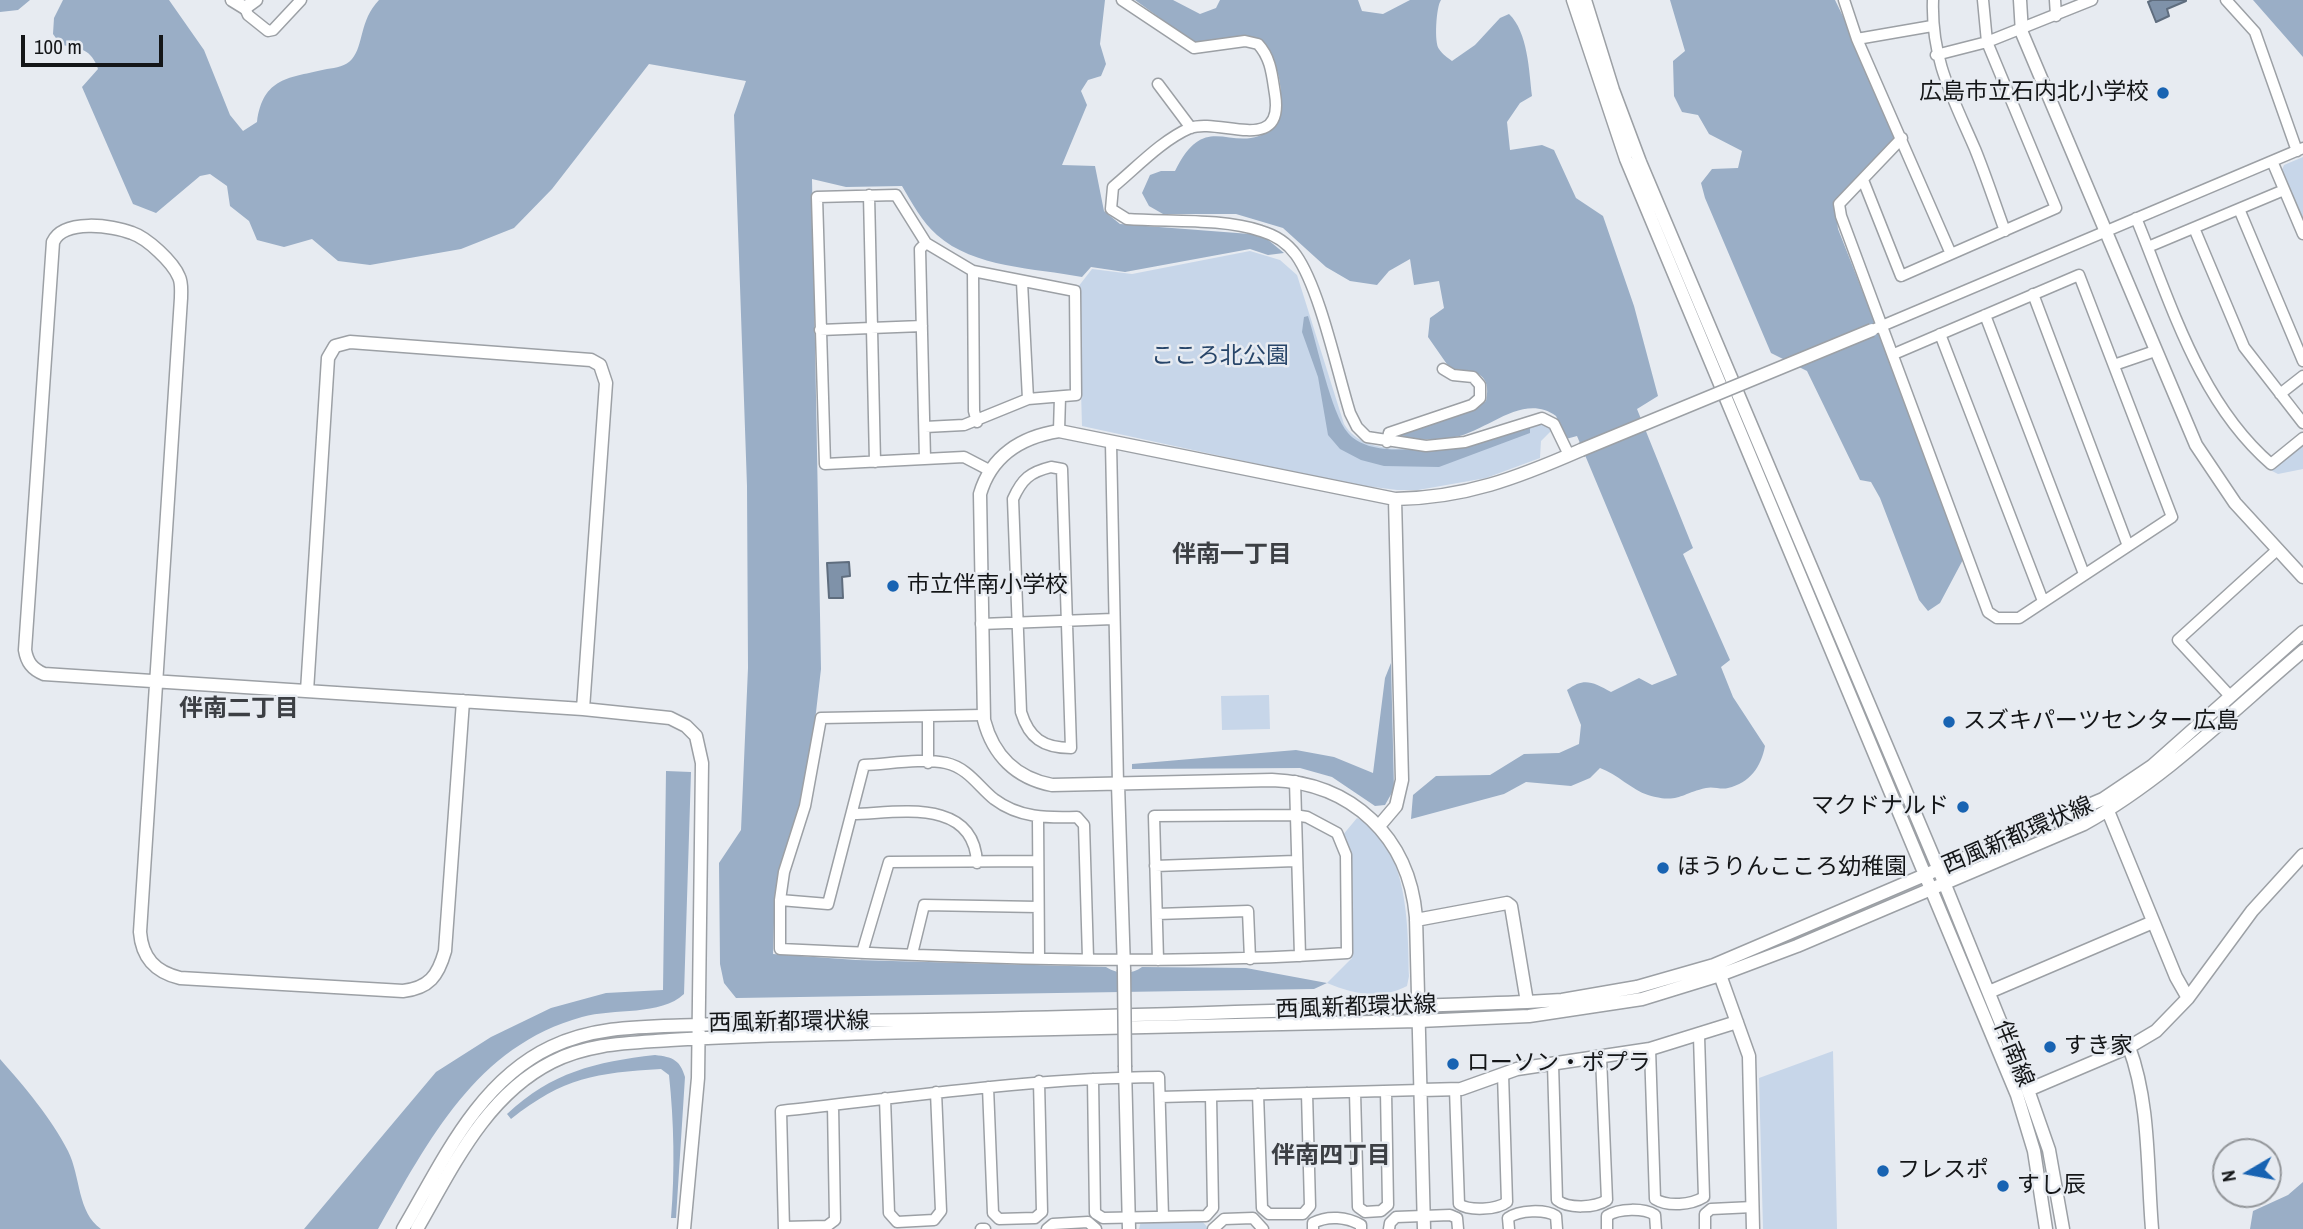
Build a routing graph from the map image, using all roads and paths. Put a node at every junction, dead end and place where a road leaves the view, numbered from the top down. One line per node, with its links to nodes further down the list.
1 (232, 0): 13 (street)
2 (300, 0): 13 (street)
3 (1122, 0): 21 (street)
4 (1573, 0): 99 (street, 伴南線)
5 (1585, 0): 98 (street, 伴南線)
6 (1844, 0): 17 (street)
7 (1933, 0): 15 (street)
8 (1983, 0): 18 (street)
9 (2020, 0): 16 (street)
10 (2055, 0): 14 (street)
11 (2092, 0): 14 (street)
12 (2226, 0): 23 (street)
13 (251, 4)
14 (2056, 16): 16 (street)
15 (1932, 26): 17 (street); 19 (street)
16 (2021, 29): 18 (street); 32 (street)
17 (1857, 39): 22 (street)
18 (1987, 42): 19 (street); 31 (street)
19 (1936, 55): 31 (street)
20 (1158, 84): 21 (street)
21 (1191, 128): 60 (street)
22 (1902, 138): 25 (street); 36 (street)
23 (2300, 149): 24 (street)
24 (2272, 161): 26 (street); 29 (street)
25 (1863, 180): 36 (street); 43 (street)
26 (2284, 190): 28 (street); 33 (street)
27 (869, 195): 34 (street); 42 (street); 44 (street)
28 (2239, 209): 30 (street); 48 (street)
29 (2136, 218): 32 (street); 35 (street)
30 (2194, 228): 35 (street); 52 (street)
31 (2006, 230): 36 (street)
32 (2105, 231): 43 (street); 46 (street)
33 (2303, 234)
34 (926, 243): 37 (street); 41 (street)
35 (2148, 247): 59 (street)
36 (1951, 254)
37 (973, 271): 38 (street); 55 (street)
38 (1022, 282): 53 (street); 54 (street)
39 (2033, 294): 40 (street); 49 (street); 67 (street)
40 (1985, 315): 45 (street); 69 (street)
41 (922, 327): 42 (street); 57 (street)
42 (871, 328): 44 (street); 64 (street)
43 (1877, 328): 47 (street); 62 (street, bridge)
44 (820, 330): 64 (street)
45 (1940, 334): 47 (street); 71 (street)
46 (2155, 351): 49 (street); 68 (street)
47 (1894, 354): 71 (street)
48 (2303, 361)
49 (2114, 365): 67 (street)
50 (1443, 369): 60 (street)
51 (2303, 376): 52 (street)
52 (2280, 394): 56 (street)
53 (1060, 397): 54 (street); 58 (street)
54 (1028, 399): 55 (street)
55 (977, 422): 57 (street)
56 (2303, 423)
57 (925, 427): 63 (street)
58 (1059, 431): 61 (street); 65 (street)
59 (2303, 438)
60 (1387, 442): 62 (street)
61 (1111, 443): 66 (street); 73 (street)
62 (1575, 453): 66 (street)
63 (925, 459): 64 (street); 65 (street)
64 (875, 462)
65 (989, 470): 75 (street)
66 (1395, 499): 92 (street)
67 (2128, 546): 69 (street)
68 (2277, 550): 70 (street); 80 (street)
69 (2084, 574): 71 (street)
70 (2303, 578)
71 (2043, 601)
72 (1064, 620): 73 (street); 74 (street); 74 (street); 74 (street)
73 (1113, 620): 87 (street)
74 (1017, 622): 75 (street)
75 (981, 624): 83 (street)
76 (2303, 632): 80 (street, 西風新都環状線)
77 (2303, 651): 88 (street, 西風新都環状線)
78 (156, 681): 78 (street); 79 (street); 81 (street)
79 (307, 691): 81 (street); 82 (street)
80 (2230, 696): 98 (street, 西風新都環状線)
81 (463, 701): 82 (street)
82 (583, 709): 122 (street)
83 (984, 715): 84 (street); 87 (street)
84 (928, 717): 85 (street); 102 (street)
85 (928, 763): 89 (street); 91 (street)
86 (1295, 781): 87 (street); 90 (street); 92 (street)
87 (1118, 784): 114 (street)
88 (2108, 811): 100 (street, 西風新都環状線); 106 (street)
89 (853, 814): 96 (street); 102 (street)
90 (1294, 815): 95 (street); 97 (street); 109 (street)
91 (1038, 818): 94 (street); 111 (street)
92 (1379, 825): 105 (street)
93 (2303, 855): 117 (street)
94 (1038, 861): 96 (street); 103 (street)
95 (1295, 861): 97 (street); 109 (street)
96 (977, 863): 107 (street)
97 (1155, 866): 104 (street)
98 (1940, 870): 99 (street, 西風新都環状線); 100 (street, 伴南線)
99 (1923, 875): 101 (street, 伴南線); 118 (street, 西風新都環状線)
100 (1945, 884): 101 (street, 西風新都環状線); 116 (street, 伴南線)
101 (1929, 890): 115 (street, 西風新都環状線); 167 (street, 伴南線)
102 (780, 900): 107 (street)
103 (1038, 907): 108 (street); 110 (street)
104 (1157, 914): 112 (street); 113 (street)
105 (1416, 920): 118 (street); 119 (street)
106 (2153, 922): 116 (street); 117 (street)
107 (862, 953): 108 (street)
108 (912, 954): 110 (street)
109 (1300, 956): 112 (street)
110 (1039, 957): 111 (street)
111 (1088, 958): 114 (street)
112 (1250, 959): 113 (street)
113 (1158, 960): 114 (street)
114 (1124, 964): 128 (street, bridge)
115 (1720, 975): 120 (street, 西風新都環状線); 121 (street)
116 (1989, 992): 135 (street, 伴南線)
117 (2188, 998): 124 (street)
118 (1527, 1002): 119 (street, 西風新都環状線)
119 (1418, 1006): 120 (street); 122 (street, 西風新都環状線)
120 (1419, 1021): 122 (street, 西風新都環状線); 134 (street)
121 (1737, 1023): 123 (street); 145 (street)
122 (698, 1031): 150 (street, 西風新都環状線); 151 (street, 西風新都環状線); 152 (street)
123 (1699, 1036): 125 (street); 125 (street)
124 (2129, 1047): 135 (street); 169 (street)
125 (1650, 1049): 126 (street)
126 (1601, 1057): 127 (street); 127 (street)
127 (1553, 1064): 129 (street)
128 (1125, 1072): 130 (street); 142 (street); 147 (street)
129 (1503, 1073): 133 (street); 133 (street)
130 (1093, 1079): 131 (street); 147 (street)
131 (1040, 1081): 132 (street); 132 (street)
132 (988, 1087): 137 (street)
133 (1455, 1089): 134 (street)
134 (1420, 1090): 136 (street); 148 (street)
135 (2028, 1090): 168 (street, 伴南線)
136 (1386, 1091): 138 (street); 138 (street)
137 (936, 1092): 143 (street); 143 (street)
138 (1355, 1092): 139 (street)
139 (1307, 1093): 140 (street); 140 (street)
140 (1258, 1094): 141 (street)
141 (1211, 1096): 142 (street); 146 (street)
142 (1160, 1097): 146 (street)
143 (885, 1098): 144 (street)
144 (833, 1105): 149 (street); 149 (street)
145 (1753, 1207): 165 (street); 166 (street)
146 (1163, 1217): 147 (street)
147 (1129, 1223)
148 (1424, 1223): 159 (street); 160 (street)
149 (784, 1228)
150 (403, 1229)
151 (417, 1229)
152 (684, 1229)
153 (1046, 1229): 154 (street)
154 (1096, 1229)
155 (1213, 1229): 156 (street)
156 (1263, 1229)
157 (1313, 1229): 158 (street)
158 (1361, 1229)
159 (1389, 1229)
160 (1458, 1229)
161 (1509, 1229): 162 (street)
162 (1557, 1229)
163 (1607, 1229): 164 (street)
164 (1656, 1229)
165 (1705, 1229)
166 (1754, 1229)
167 (2046, 1229)
168 (2063, 1229)
169 (2152, 1229)

